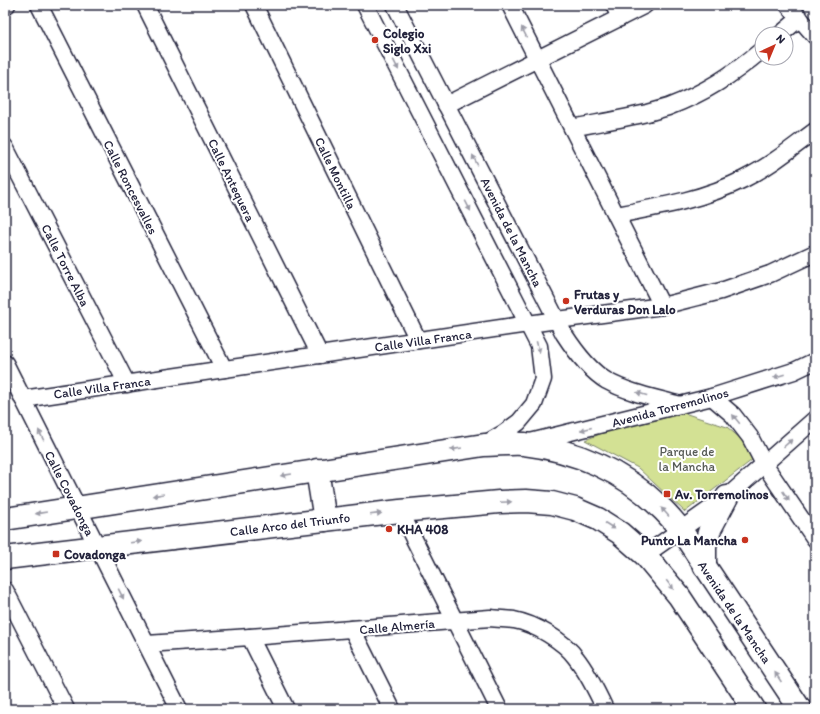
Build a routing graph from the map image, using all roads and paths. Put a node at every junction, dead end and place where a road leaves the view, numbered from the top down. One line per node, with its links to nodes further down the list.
1 (39, 5): 28 (street, Calle Roncesvalles)
2 (145, 5): 25 (street, Calle Antequera)
3 (254, 5): 24 (street, Calle Montilla)
4 (366, 5): 23 (street, one-way to 23)
5 (395, 5): 15 (street, Avenida de la Mancha)
6 (510, 5): 14 (street, one-way to 6)
7 (645, 5): 9 (street)
8 (788, 5): 10 (street)
9 (617, 11): 14 (street)
10 (800, 18): 11 (street); 12 (street)
11 (790, 26)
12 (815, 36)
13 (754, 57): 16 (street)
14 (537, 59): 15 (street); 16 (street)
15 (446, 105): 22 (street, Avenida de la Mancha, one-way to 15)
16 (572, 128): 19 (street)
17 (815, 131): 19 (street)
18 (5, 147): 29 (street, Calle Torre Alba)
19 (616, 215): 21 (street)
20 (815, 253): 21 (street, Calle Villa Franca)
21 (662, 306): 22 (street, Calle Villa Franca)
22 (557, 320): 23 (street, Calle Villa Franca); 32 (street, Avenida de la Mancha, one-way to 22)
23 (528, 324): 24 (street, Calle Villa Franca); 35 (street, one-way to 35)
24 (418, 340): 25 (street, Calle Villa Franca)
25 (320, 355): 28 (street, Calle Villa Franca)
26 (815, 362): 30 (street, Avenida Torremolinos, one-way to 30)
27 (5, 363): 31 (street, Calle Covadonga)
28 (224, 369): 29 (street, Calle Villa Franca)
29 (127, 384): 31 (street, Calle Villa Franca)
30 (712, 397): 32 (street, Avenida Torremolinos); 36 (street, one-way to 30)
31 (23, 399): 39 (street, Calle Covadonga, one-way to 31)
32 (680, 405): 34 (street, Avenida Torremolinos, one-way to 34)
33 (815, 419): 36 (street, one-way to 33)
34 (523, 444): 35 (street); 43 (street, Avenida de la Mancha, one-way to 34)
35 (484, 445): 37 (street, one-way to 37)
36 (764, 464): 38 (street); 44 (street, one-way to 44)
37 (317, 470): 39 (street, one-way to 39); 42 (street)
38 (727, 496): 43 (street); 48 (street)
39 (78, 508): 41 (street, one-way to 41); 45 (street, Calle Covadonga)
40 (400, 511): 42 (street, Calle Arco del Triunfo, one-way to 40); 46 (street, Calle Arco del Triunfo, one-way to 46); 50 (street)
41 (5, 519)
42 (325, 520): 45 (street, Calle Arco del Triunfo, one-way to 42)
43 (681, 530): 46 (street); 48 (street, Avenida de la Mancha)
44 (815, 539)
45 (97, 547): 47 (street, Calle Arco del Triunfo); 53 (street, Calle Covadonga, one-way to 53)
46 (645, 555): 60 (street, one-way to 60)
47 (5, 558)
48 (705, 567): 61 (street, Avenida de la Mancha, one-way to 48)
49 (5, 590): 54 (street)
50 (455, 621): 51 (street, Calle Almería); 58 (street); 59 (street, Calle Almería)
51 (352, 629): 52 (street, Calle Almería); 57 (street)
52 (250, 637): 53 (street, Calle Almería); 56 (street)
53 (147, 644): 55 (street, Calle Covadonga)
54 (66, 709)
55 (179, 709)
56 (286, 709)
57 (392, 709)
58 (499, 709)
59 (605, 709)
60 (754, 709)
61 (800, 709)

